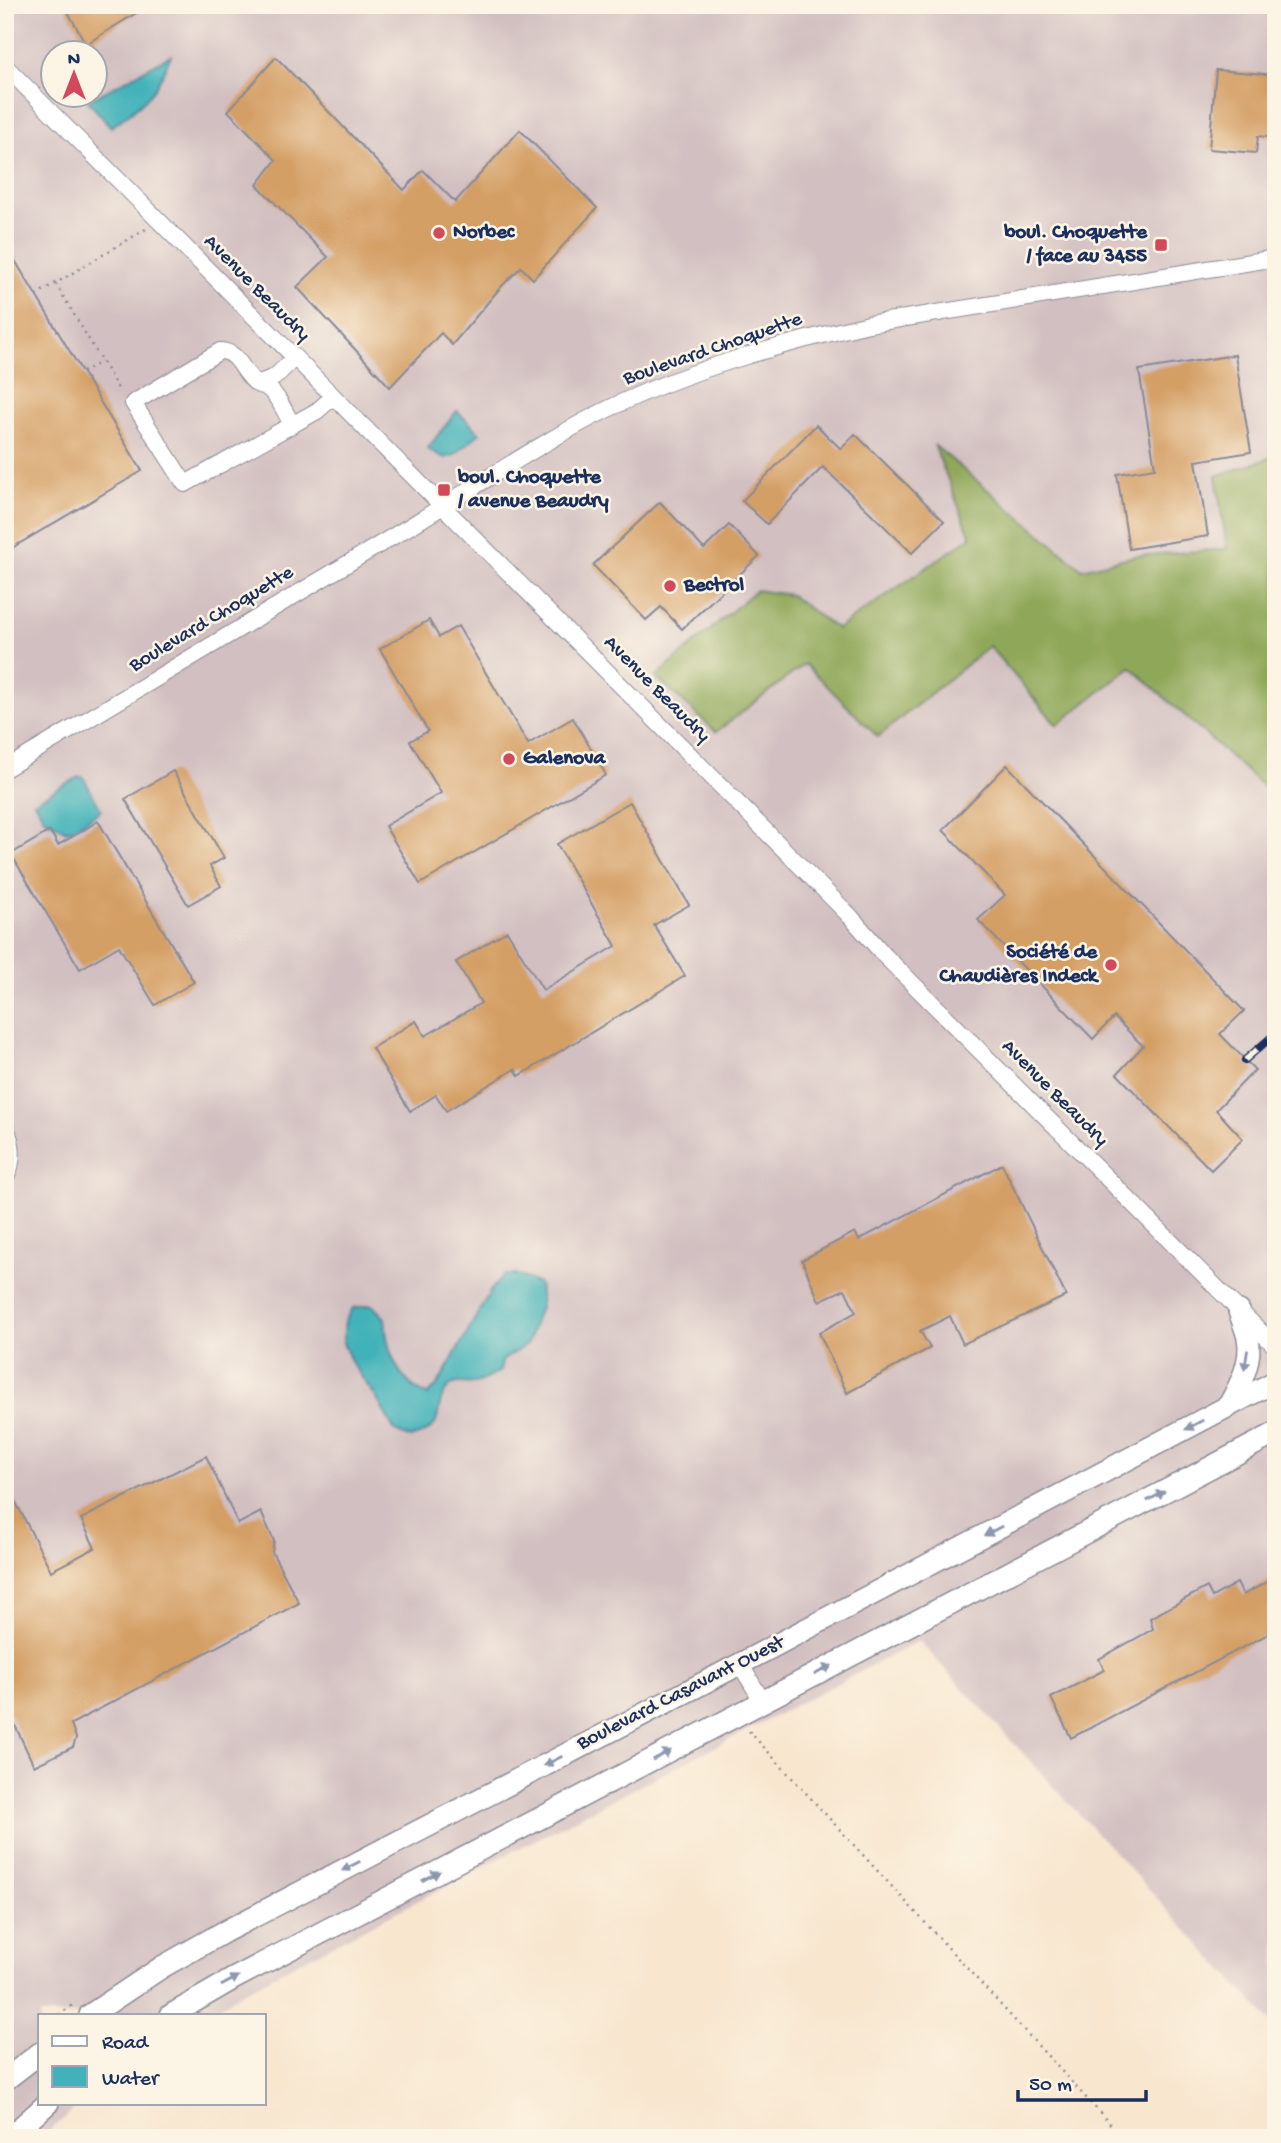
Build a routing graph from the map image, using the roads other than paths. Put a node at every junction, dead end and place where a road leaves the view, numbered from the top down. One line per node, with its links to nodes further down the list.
1 (5, 66): 3 (street, Avenue Beaudry)
2 (1276, 258): 7 (street, Boulevard Choquette)
3 (294, 358): 4 (street); 5 (street, Avenue Beaudry)
4 (257, 384): 6 (street); 6 (street)
5 (333, 397): 6 (street); 7 (street, Avenue Beaudry)
6 (292, 424)
7 (442, 506): 8 (street, Boulevard Choquette); 11 (street, Avenue Beaudry)
8 (5, 769)
9 (5, 1125): 10 (street)
10 (5, 1179)
11 (1239, 1311): 12 (street, Avenue Beaudry); 14 (main road, one-way to 14)
12 (1276, 1347)
13 (1276, 1381): 14 (main road, Boulevard Casavant Ouest)
14 (1228, 1407): 16 (main road, Boulevard Casavant Ouest, one-way to 16)
15 (1276, 1433): 17 (main road, Boulevard Casavant Ouest, one-way to 15)
16 (740, 1664): 17 (street); 18 (main road, Boulevard Casavant Ouest, one-way to 18)
17 (763, 1702): 19 (main road, Boulevard Casavant Ouest, one-way to 17)
18 (92, 2014)
19 (173, 2014)
20 (38, 2055): 21 (main road)
21 (5, 2080)
22 (47, 2104): 23 (main road)
23 (9, 2138)

